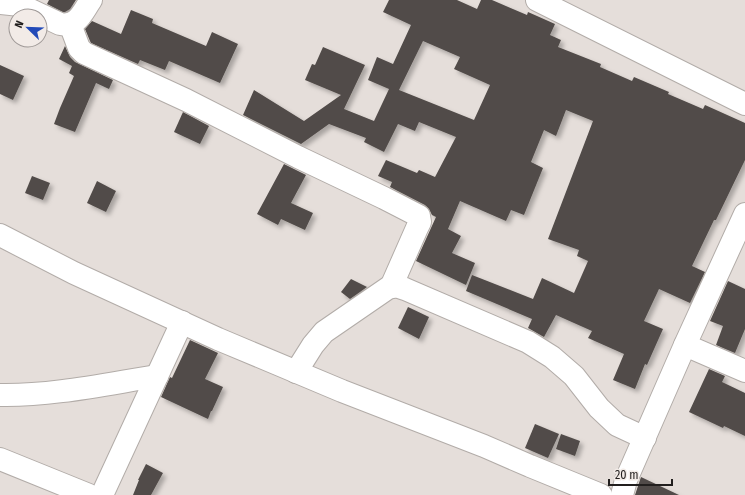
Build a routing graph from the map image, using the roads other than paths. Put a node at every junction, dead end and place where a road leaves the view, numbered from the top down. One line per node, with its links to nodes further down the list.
1 (91, 0): 4 (street)
2 (537, 0): 5 (street)
3 (0, 3): 4 (street)
4 (70, 24): 8 (street)
5 (745, 104)
6 (745, 214): 10 (street)
7 (0, 235): 9 (street)
8 (391, 287): 12 (street); 15 (street)
9 (182, 322): 12 (street); 13 (street)
10 (685, 345): 11 (street); 15 (street)
11 (745, 371)
12 (296, 372): 19 (street)
13 (157, 376): 14 (street); 18 (street)
14 (0, 395)
15 (645, 438): 20 (street)
16 (0, 459): 17 (street)
17 (89, 495)
18 (102, 495)
19 (601, 495)
20 (622, 495)

